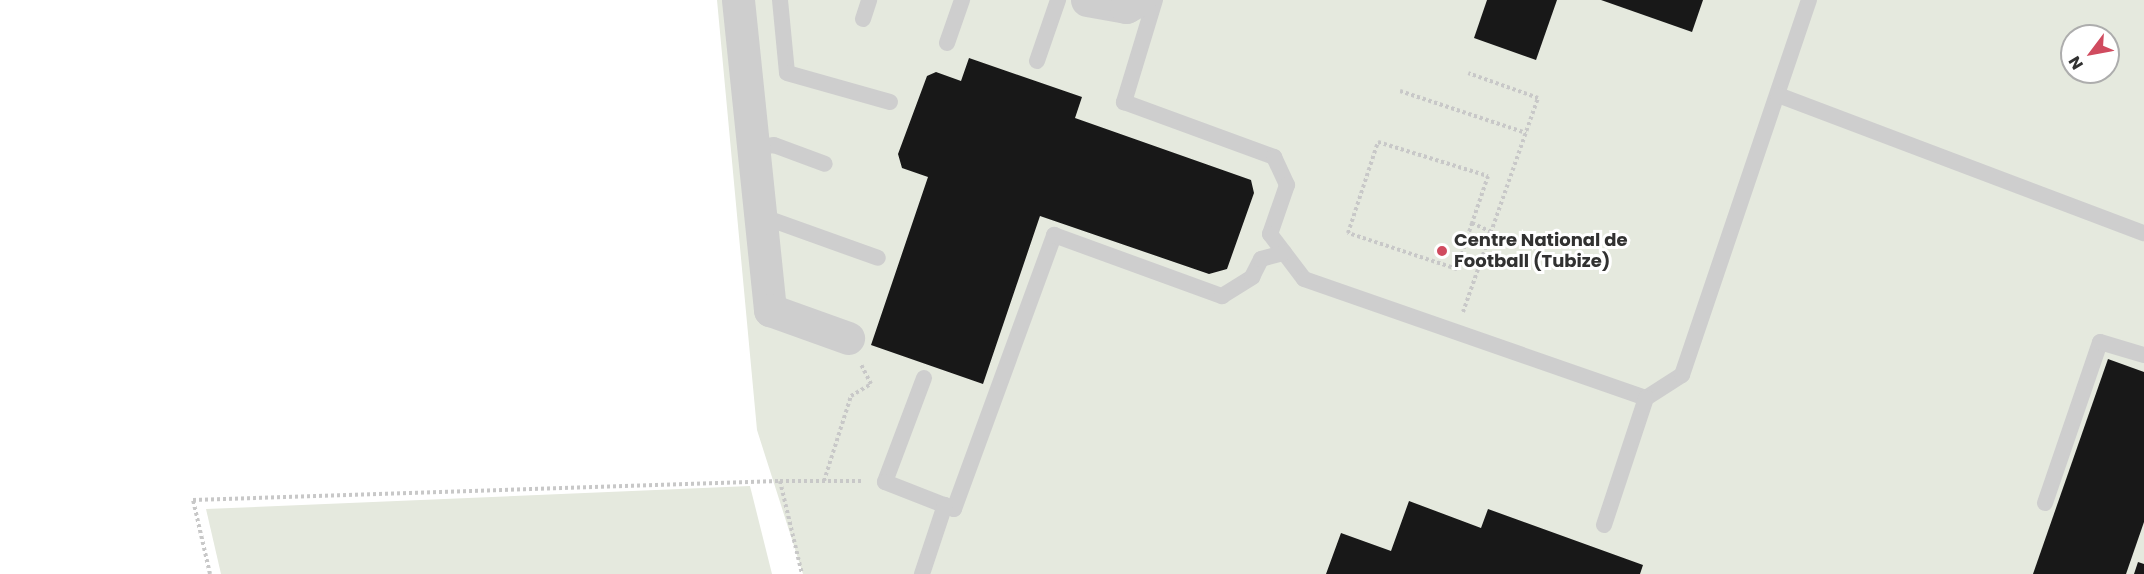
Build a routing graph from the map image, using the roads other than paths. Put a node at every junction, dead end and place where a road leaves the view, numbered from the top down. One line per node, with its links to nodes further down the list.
1 (738, 0): 15 (street)
2 (780, 0): 14 (lane)
3 (869, 0): 10 (lane)
4 (962, 0): 11 (lane)
5 (1058, 0): 12 (lane)
6 (1087, 0): 7 (street)
7 (1139, 0)
8 (1155, 0): 19 (lane)
9 (1809, 0): 13 (lane)
10 (863, 19)
11 (948, 43)
12 (1037, 61)
13 (1779, 95): 18 (lane); 24 (lane)
14 (890, 102)
15 (753, 147): 16 (lane); 17 (street)
16 (825, 164)
17 (761, 216): 20 (lane); 21 (street)
18 (2144, 233)
19 (1284, 253): 24 (lane); 26 (lane)
20 (878, 258)
21 (848, 338)
22 (2144, 355): 25 (lane)
23 (924, 378): 26 (lane)
24 (1646, 398): 27 (lane)
25 (2045, 503)
26 (945, 505): 28 (lane)
27 (1604, 525)
28 (922, 574)

